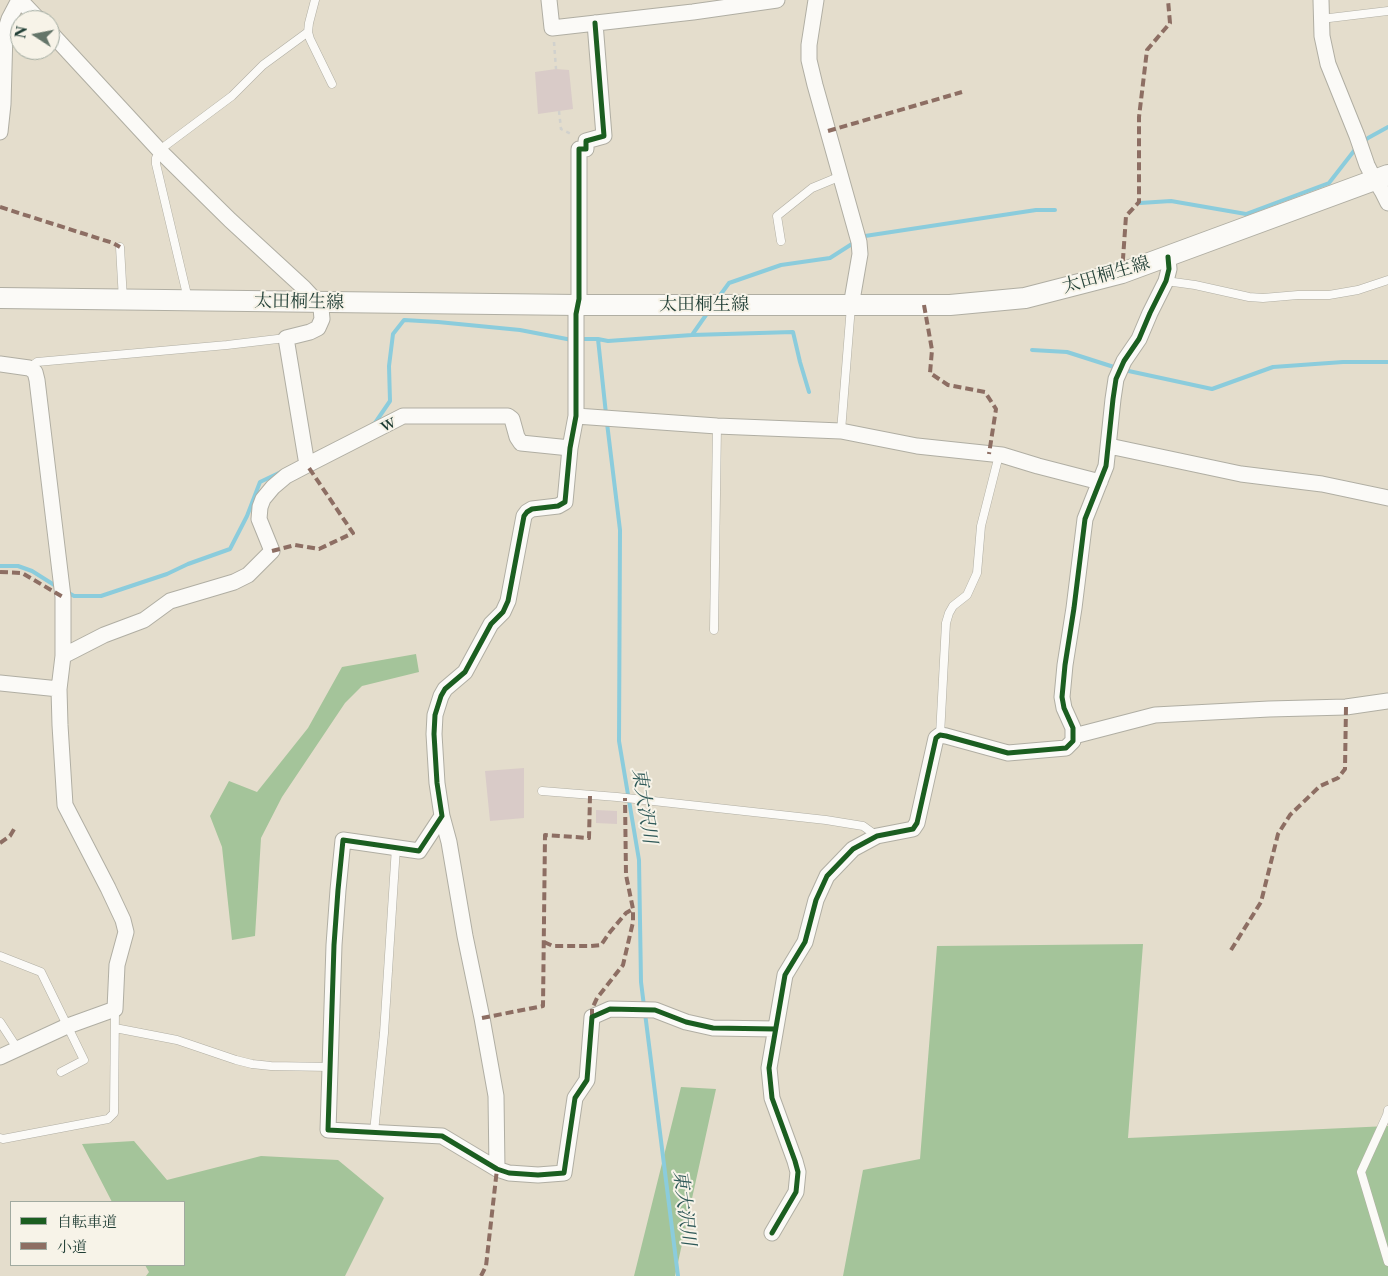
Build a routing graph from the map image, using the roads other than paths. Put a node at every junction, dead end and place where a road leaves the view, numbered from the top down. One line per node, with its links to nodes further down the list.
1 (20, 0): 7 (street); 14 (street)
2 (315, 0): 11 (lane)
3 (549, 0): 10 (street)
4 (777, 0): 10 (street)
5 (816, 0): 16 (street)
6 (1321, 0): 9 (street)
7 (30, 10)
8 (1388, 11): 9 (lane)
9 (1321, 19): 17 (street)
10 (595, 23): 28 (street)
11 (308, 32): 13 (lane); 15 (lane)
12 (60, 43): 15 (street)
13 (332, 84)
14 (0, 132)
15 (160, 151): 26 (lane); 27 (street)
16 (841, 176): 19 (lane); 29 (street)
17 (1382, 178): 18 (street); 21 (main road, 太田桐生線)
18 (1388, 203)
19 (781, 241)
20 (120, 247): 25 (lane)
21 (1168, 257): 23 (street); 29 (main road, 太田桐生線)
22 (1388, 280): 23 (lane)
23 (1166, 281): 36 (street)
24 (0, 298): 25 (main road, 太田桐生線)
25 (123, 300): 26 (main road, 太田桐生線)
26 (189, 300): 27 (main road, 太田桐生線)
27 (317, 302): 28 (main road, 太田桐生線); 30 (street)
28 (578, 305): 29 (main road, 太田桐生線); 33 (street)
29 (851, 306): 35 (lane)
30 (286, 338): 32 (lane); 39 (street)
31 (0, 364): 32 (street)
32 (29, 368): 43 (street)
33 (576, 416): 34 (street); 37 (street)
34 (717, 426): 35 (street); 42 (lane)
35 (841, 431): 38 (street)
36 (1109, 446): 40 (street); 41 (street)
37 (570, 448): 39 (street, w); 50 (street)
38 (999, 454): 40 (street); 47 (lane)
39 (306, 460): 43 (street, w)
40 (1100, 482): 48 (street)
41 (1388, 498)
42 (714, 630)
43 (63, 656): 45 (street)
44 (0, 683): 45 (street)
45 (59, 689): 54 (street)
46 (1388, 701): 48 (street)
47 (940, 735): 48 (street); 51 (street)
48 (1074, 736)
49 (542, 791): 51 (lane)
50 (442, 816): 52 (street); 66 (street)
51 (877, 836): 58 (street)
52 (396, 847): 61 (street); 64 (lane)
53 (0, 956): 56 (lane)
54 (115, 1009): 56 (street); 57 (lane)
55 (0, 1022): 59 (lane)
56 (68, 1026): 59 (street); 62 (lane)
57 (115, 1028): 61 (lane); 65 (lane)
58 (775, 1029): 66 (street); 67 (street)
59 (17, 1048): 60 (street)
60 (0, 1057)
61 (330, 1067): 64 (street)
62 (61, 1072)
63 (1388, 1110): 68 (lane)
64 (374, 1132): 66 (street)
65 (0, 1138)
66 (497, 1169)
67 (772, 1233)
68 (1388, 1262)

